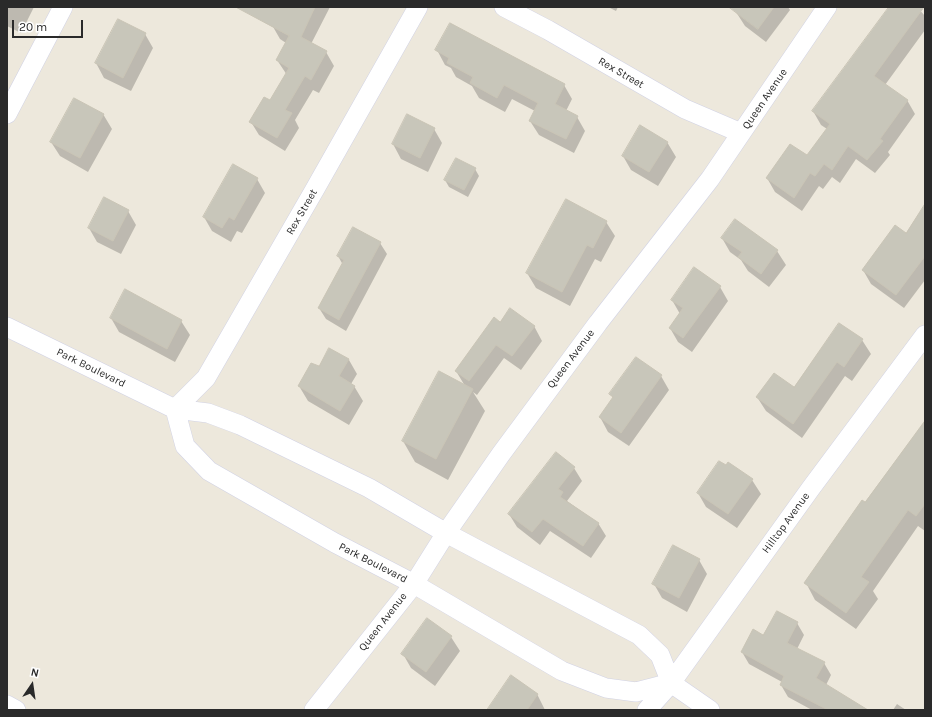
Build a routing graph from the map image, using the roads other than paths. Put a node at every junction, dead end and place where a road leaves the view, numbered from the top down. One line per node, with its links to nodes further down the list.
1 (63, 7): 5 (street)
2 (418, 7): 9 (street, Rex Street)
3 (504, 7): 6 (street, Rex Street)
4 (827, 7): 6 (street, Queen Avenue)
5 (7, 114)
6 (741, 133): 10 (street, Queen Avenue)
7 (7, 327): 9 (street, Park Boulevard)
8 (925, 335): 12 (street, Hilltop Avenue)
9 (175, 409): 10 (street, Park Boulevard); 11 (street, Park Boulevard)
10 (446, 533): 11 (street, Queen Avenue); 12 (street, Park Boulevard)
11 (414, 584): 12 (street, Park Boulevard); 15 (street, Queen Avenue)
12 (672, 683): 16 (street, Hilltop Avenue); 17 (street)
13 (7, 705): 14 (street)
14 (16, 710)
15 (314, 710)
16 (647, 710)
17 (710, 710)

